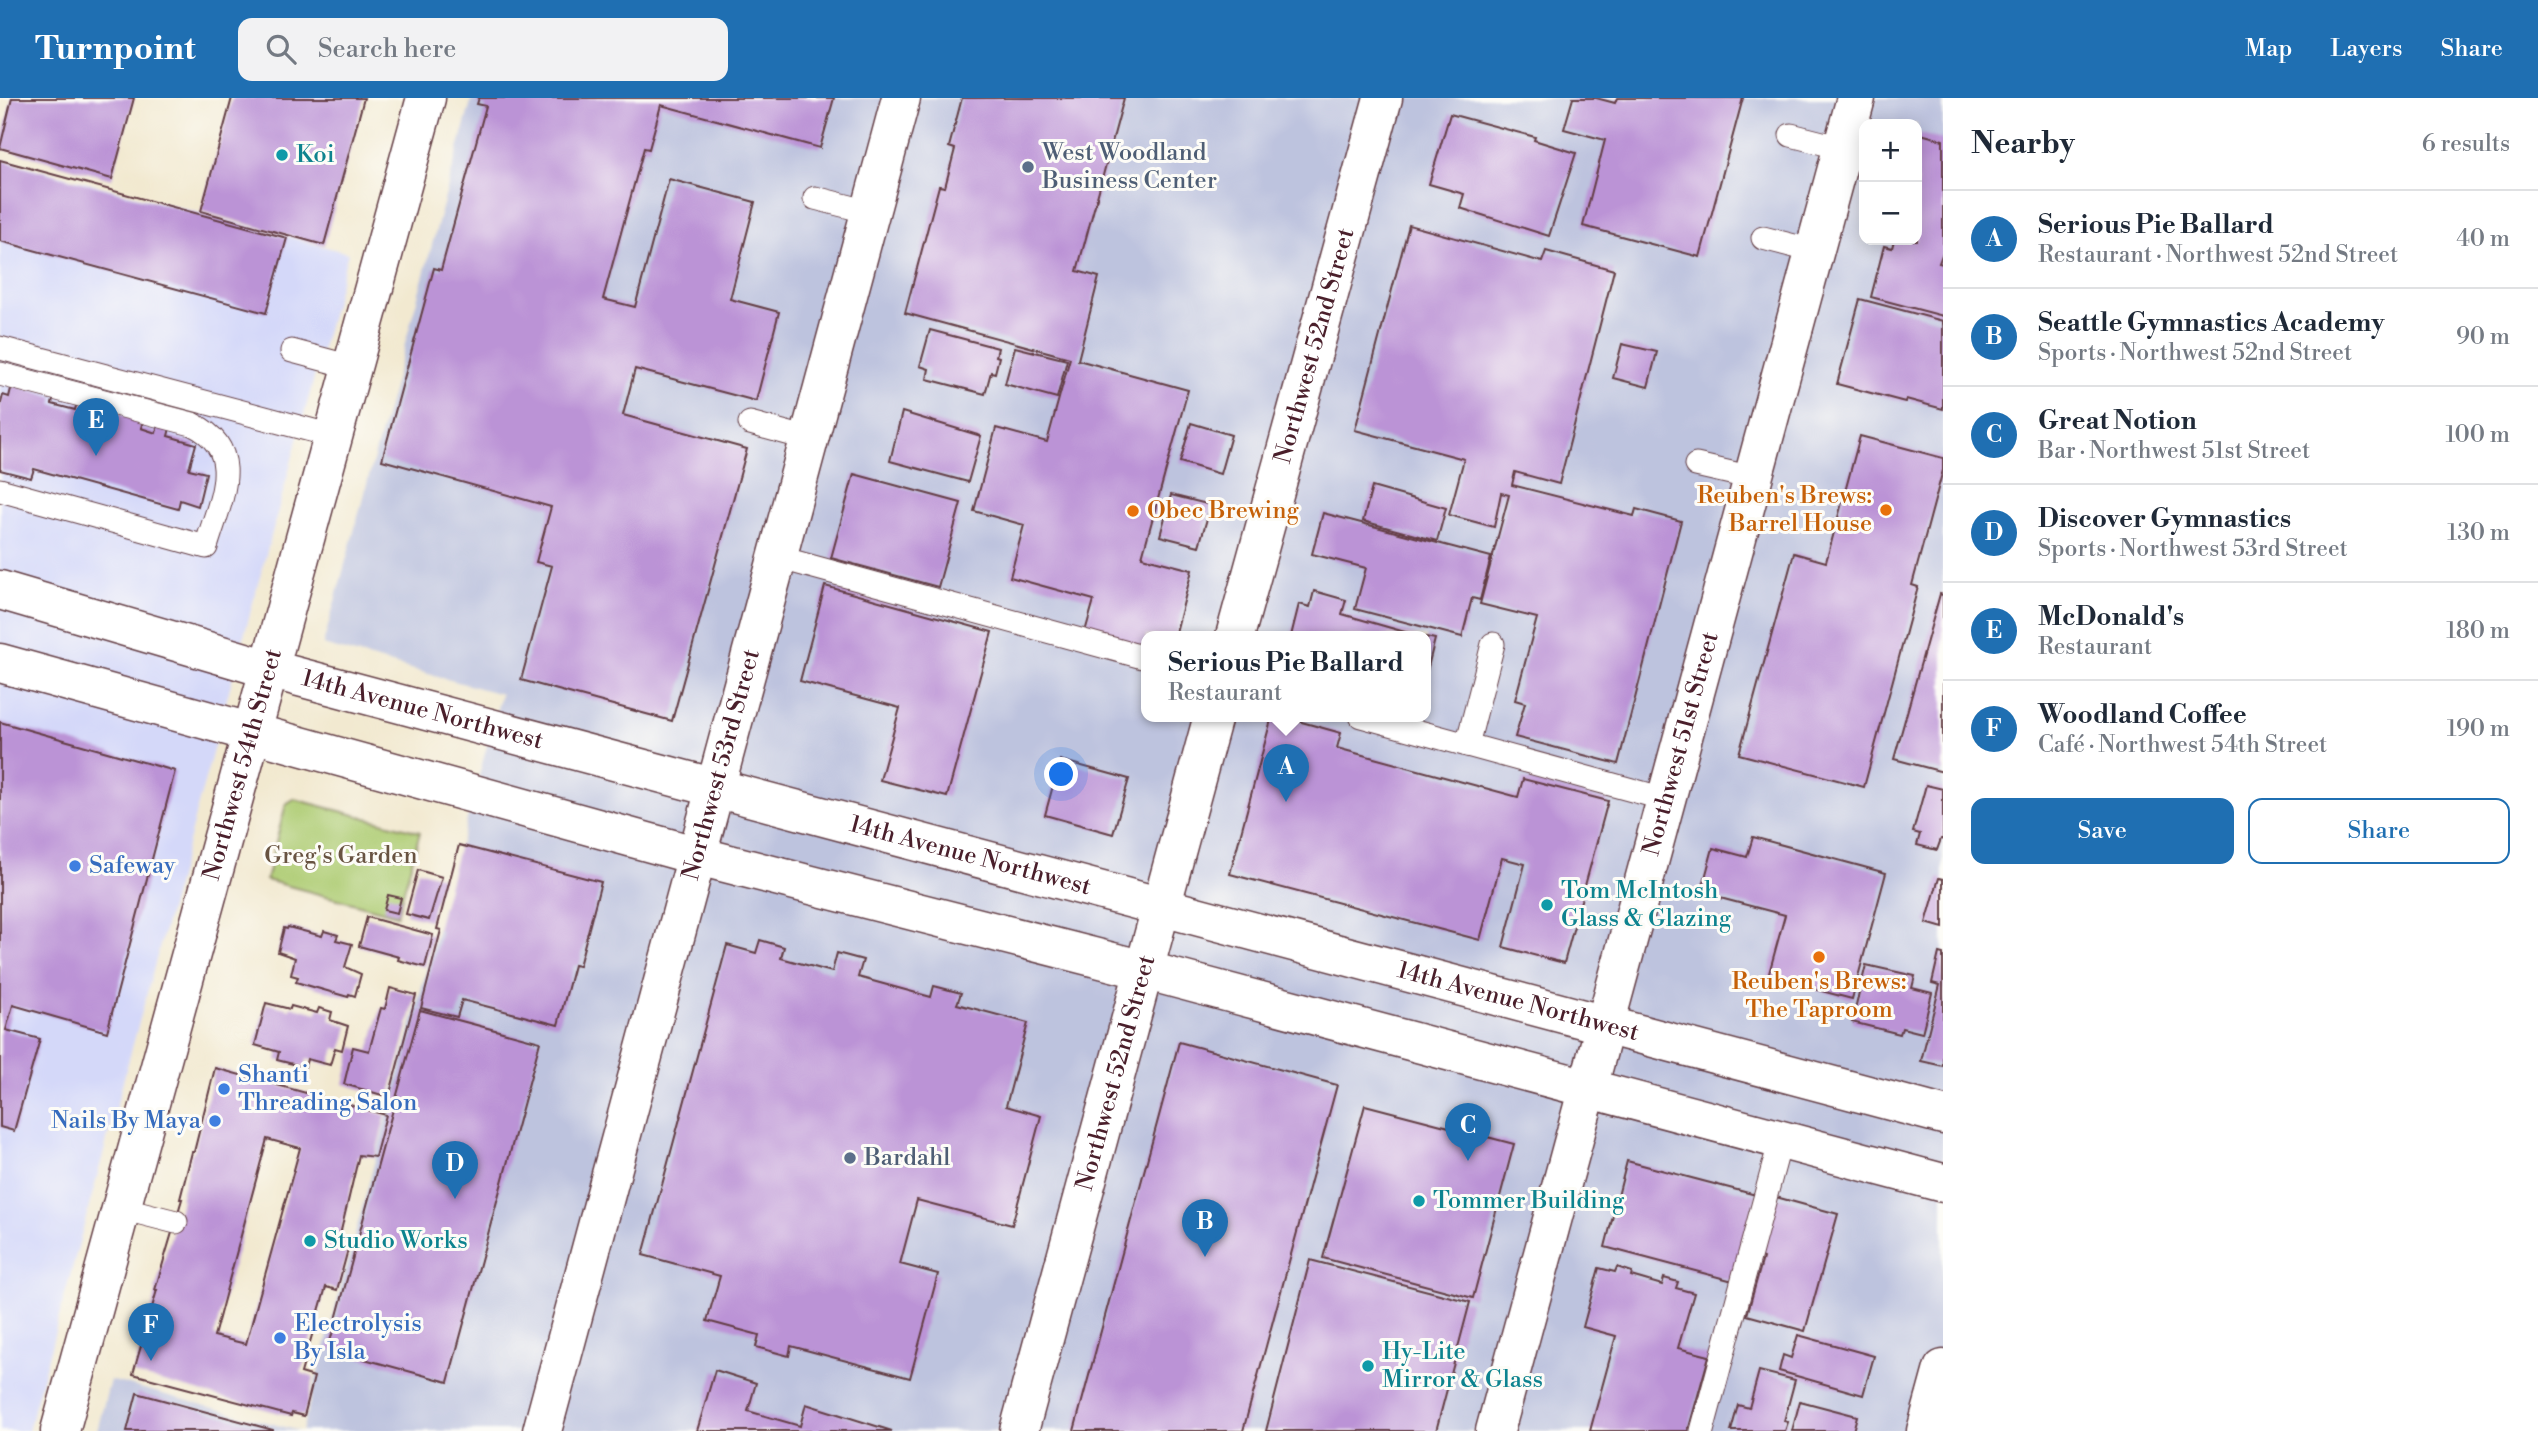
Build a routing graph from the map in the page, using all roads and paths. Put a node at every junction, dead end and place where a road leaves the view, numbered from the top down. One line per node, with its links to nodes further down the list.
1 (426, 98): 13 (street, Northwest 54th Street)
2 (901, 98): 8 (street, Northwest 53rd Street)
3 (1383, 98): 23 (street, Northwest 52nd Street)
4 (1856, 98): 6 (street, Northwest 51st Street)
5 (1791, 135): 6 (lane)
6 (1842, 148): 10 (street, Northwest 51st Street)
7 (815, 198): 8 (lane)
8 (870, 212): 17 (street, Northwest 53rd Street)
9 (1762, 238): 10 (lane)
10 (1814, 251): 19 (street, Northwest 51st Street)
11 (0, 348): 16 (lane)
12 (292, 351): 13 (lane)
13 (352, 367): 16 (street, Northwest 54th Street)
14 (0, 374): 20 (lane)
15 (750, 423): 17 (lane)
16 (333, 436): 27 (street, Northwest 54th Street)
17 (810, 439): 21 (street, Northwest 53rd Street)
18 (1696, 465): 19 (lane)
19 (1753, 478): 33 (street, Northwest 51st Street)
20 (0, 490)
21 (777, 557): 25 (lane); 32 (street, Northwest 53rd Street)
22 (0, 590): 27 (street, 14th Avenue Northwest)
23 (1236, 631)
24 (1493, 644): 31 (lane)
25 (1141, 657)
26 (0, 663): 30 (street)
27 (270, 669): 30 (street, Northwest 54th Street); 32 (street, 14th Avenue Northwest)
28 (1211, 722): 35 (street, Northwest 52nd Street)
29 (1383, 722): 31 (lane)
30 (252, 732): 34 (street); 42 (street, Northwest 54th Street)
31 (1467, 745): 33 (lane)
32 (715, 789): 34 (street, Northwest 53rd Street); 35 (street, 14th Avenue Northwest)
33 (1665, 799): 37 (street, Northwest 51st Street)
34 (698, 856): 36 (street); 46 (street, Northwest 53rd Street)
35 (1160, 906): 36 (street, Northwest 52nd Street); 37 (street, 14th Avenue Northwest)
36 (1144, 970): 38 (street); 47 (street, Northwest 52nd Street)
37 (1604, 1024): 38 (street, Northwest 51st Street); 39 (street, 14th Avenue Northwest)
38 (1587, 1087): 40 (street); 48 (street, Northwest 51st Street)
39 (1943, 1115)
40 (1781, 1139): 41 (street); 49 (lane)
41 (1943, 1183)
42 (121, 1208): 43 (lane); 45 (street, Northwest 54th Street)
43 (176, 1222)
44 (1943, 1368): 50 (street)
45 (60, 1431)
46 (542, 1431)
47 (1019, 1431)
48 (1495, 1431)
49 (1702, 1431)
50 (1926, 1431)

